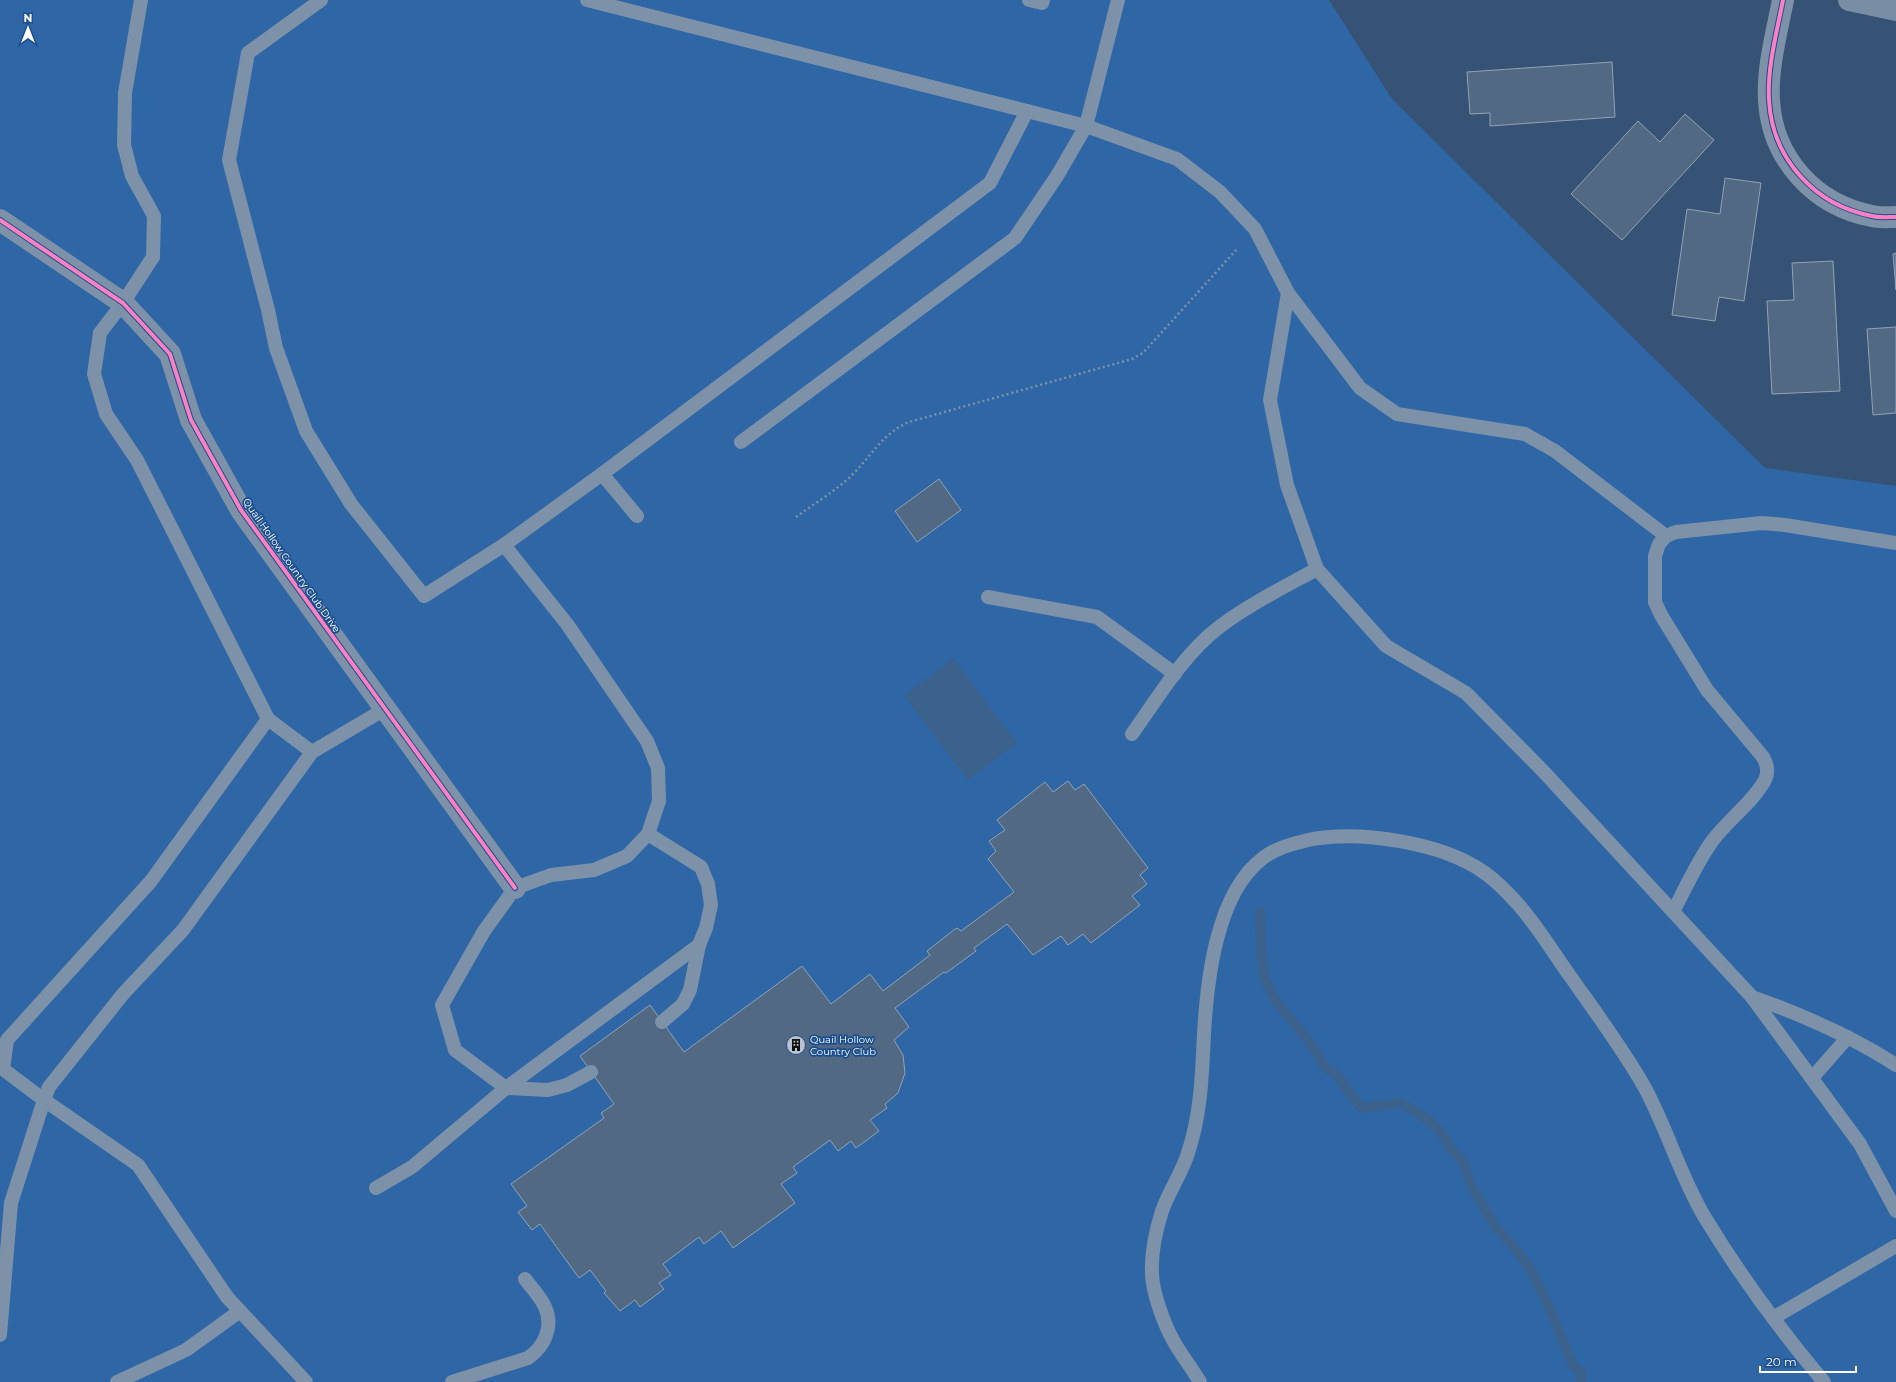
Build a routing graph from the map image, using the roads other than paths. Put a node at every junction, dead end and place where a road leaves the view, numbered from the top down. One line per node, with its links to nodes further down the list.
1 (141, 0): 15 (lane)
2 (321, 0): 21 (lane)
3 (587, 0): 10 (lane)
4 (1029, 0): 5 (lane)
5 (1043, 0)
6 (1118, 0): 11 (lane)
7 (1783, 0): 12 (street)
8 (1849, 0): 9 (street)
9 (1896, 10)
10 (1027, 111): 11 (lane); 17 (lane)
11 (1086, 126): 14 (lane); 16 (lane)
12 (1896, 217)
13 (0, 220): 15 (street, Quail Hollow Country Club Drive)
14 (1288, 293): 19 (lane); 22 (lane)
15 (123, 303): 25 (street, Quail Hollow Country Club Drive); 26 (lane)
16 (741, 442)
17 (602, 474): 18 (lane); 21 (lane)
18 (637, 516)
19 (1666, 536): 20 (lane); 31 (lane)
20 (1896, 543)
21 (504, 545): 29 (lane)
22 (1317, 569): 24 (lane); 31 (lane)
23 (988, 597): 24 (lane)
24 (1175, 674): 27 (lane)
25 (385, 709): 28 (lane); 30 (street, Quail Hollow Country Club Drive)
26 (268, 720): 28 (lane); 40 (lane)
27 (1132, 734)
28 (312, 752): 40 (lane)
29 (648, 834): 30 (lane); 32 (lane)
30 (515, 888): 39 (lane)
31 (1673, 912): 33 (lane)
32 (699, 945): 34 (lane); 39 (lane)
33 (1752, 997): 35 (lane); 38 (lane)
34 (662, 1022)
35 (1848, 1037): 36 (lane); 38 (lane)
36 (1896, 1065)
37 (591, 1072): 39 (lane)
38 (1812, 1078): 42 (lane)
39 (506, 1088): 41 (lane)
40 (44, 1100): 45 (lane); 47 (lane)
41 (376, 1188)
42 (1896, 1211)
43 (1896, 1246): 46 (lane)
44 (525, 1279): 50 (lane)
45 (240, 1311): 48 (lane); 49 (lane)
46 (1773, 1318): 51 (lane); 52 (lane)
47 (0, 1336)
48 (117, 1382)
49 (306, 1382)
50 (452, 1382)
51 (1200, 1382)
52 (1824, 1382)

